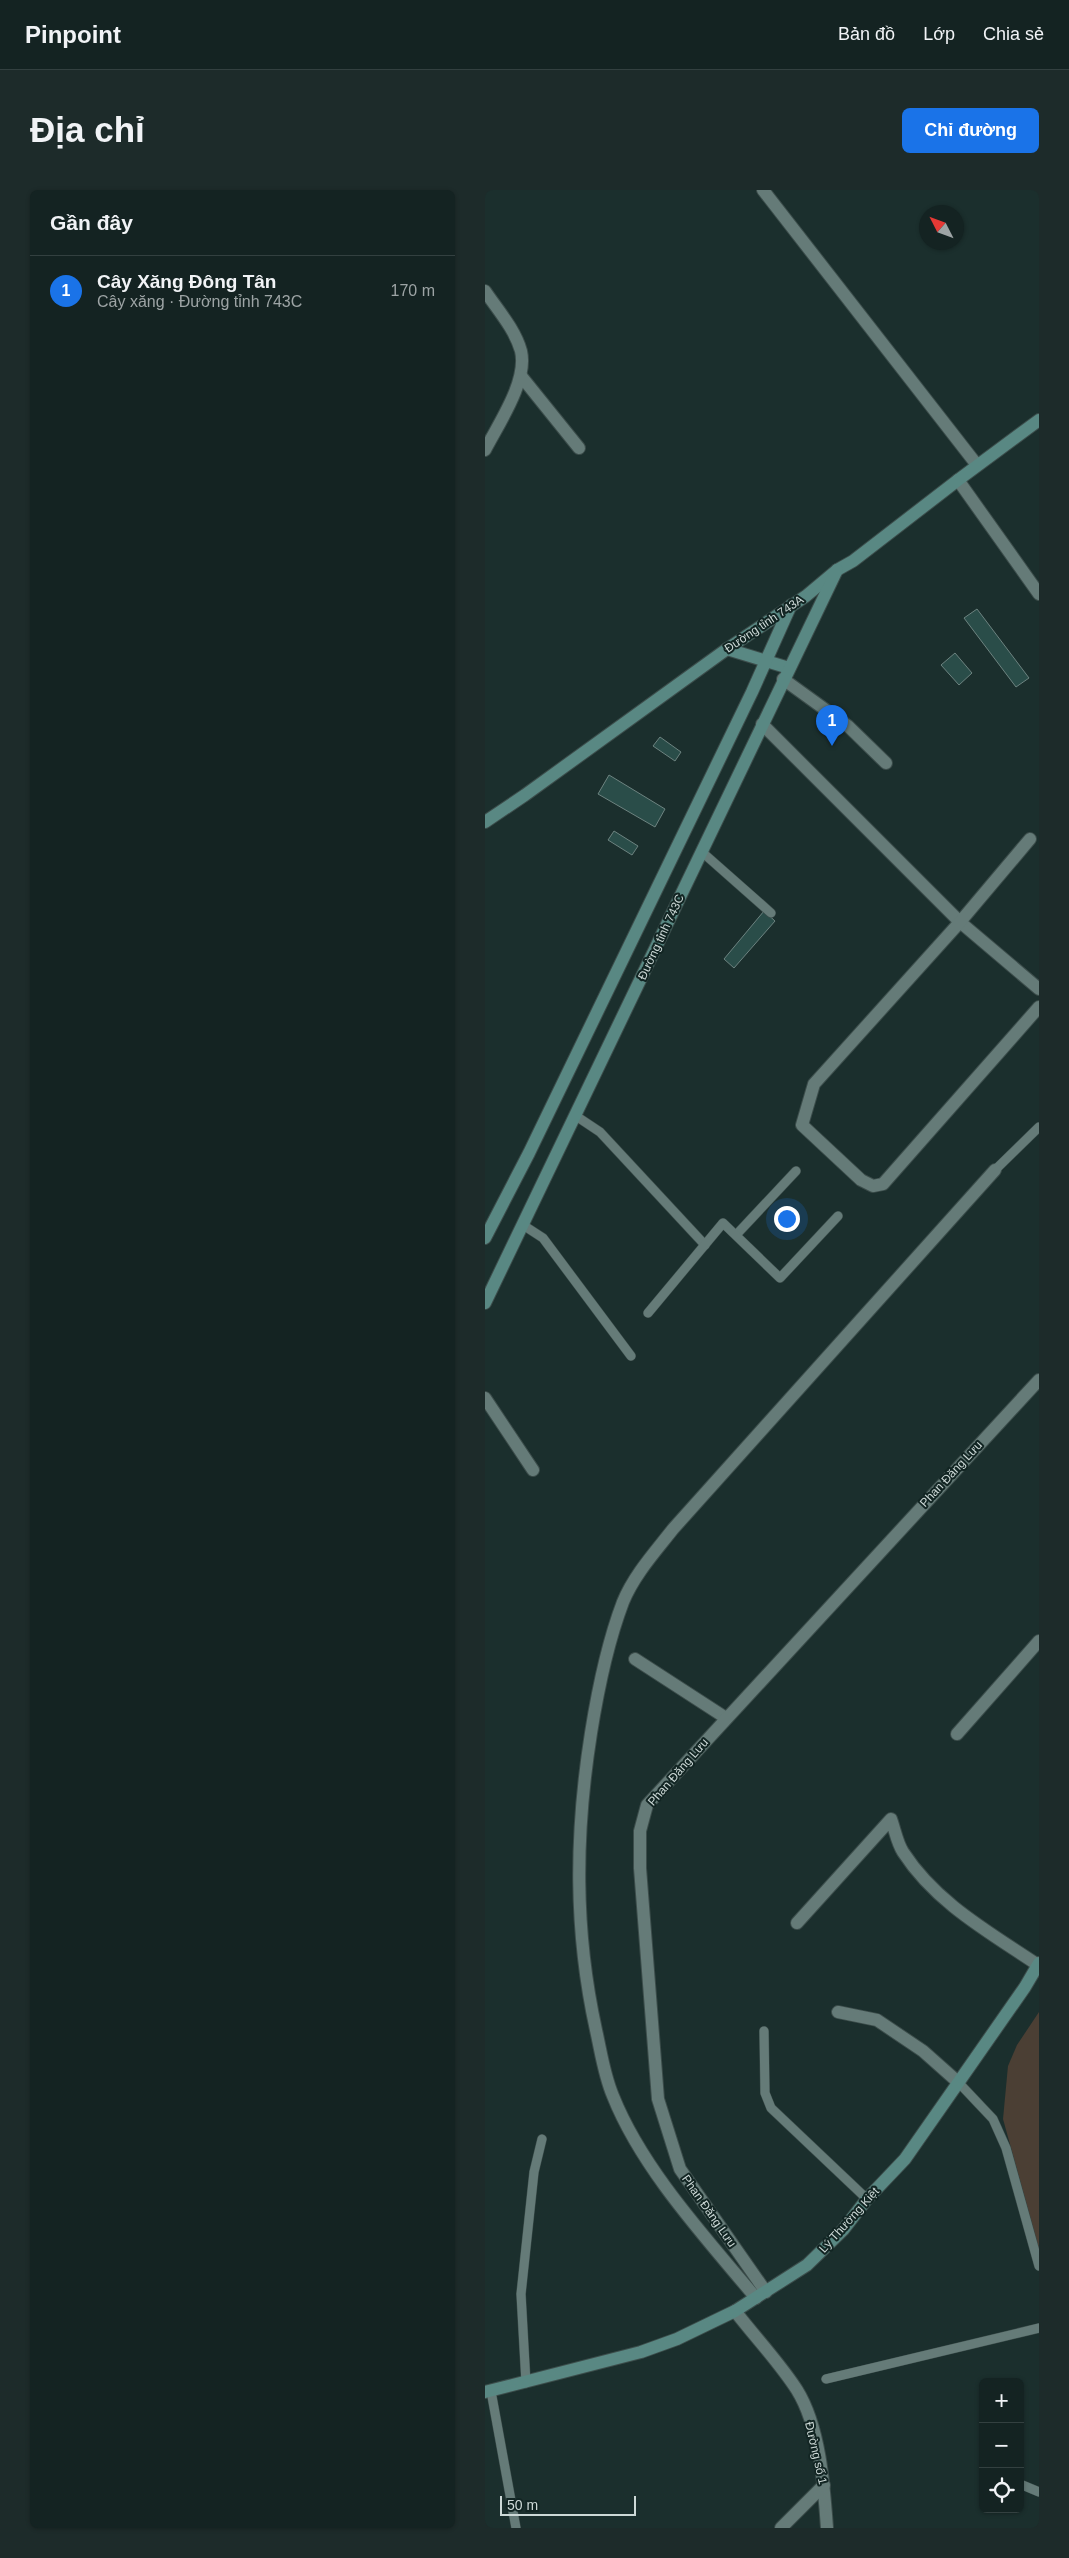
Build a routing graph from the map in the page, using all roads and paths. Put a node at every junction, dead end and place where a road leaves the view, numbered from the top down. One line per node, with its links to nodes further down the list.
1 (763, 190): 7 (street)
2 (485, 291): 3 (street)
3 (521, 376): 5 (street); 6 (street)
4 (1039, 420): 7 (main road, Đường tỉnh 743A)
5 (579, 448)
6 (485, 450)
7 (977, 465): 8 (main road, Đường tỉnh 743A)
8 (958, 480): 9 (main road, Đường tỉnh 743A); 10 (street)
9 (837, 570): 11 (main road, Đường tỉnh 743A); 14 (main road, Đường tỉnh 743C)
10 (1039, 594)
11 (791, 605): 12 (main road, Đường tỉnh 743A); 13 (main road, Đường tỉnh 743C)
12 (727, 648): 13 (main road); 17 (main road, Đường tỉnh 743A)
13 (766, 661): 14 (main road); 31 (main road, Đường tỉnh 743C)
14 (786, 674): 15 (main road, Đường tỉnh 743C); 16 (street)
15 (763, 724): 19 (main road, Đường tỉnh 743C); 21 (street)
16 (886, 763)
17 (485, 822)
18 (1030, 839): 21 (street)
19 (702, 852): 20 (lane); 24 (main road, Đường tỉnh 743C)
20 (771, 913)
21 (960, 922): 22 (street); 23 (street)
22 (1039, 989)
23 (1039, 1007)
24 (576, 1116): 29 (main road, Đường tỉnh 743C); 32 (lane)
25 (1039, 1127): 26 (lane)
26 (995, 1170): 51 (street)
27 (796, 1171): 30 (lane)
28 (838, 1216): 30 (lane)
29 (523, 1225): 33 (main road, Đường tỉnh 743C); 35 (lane)
30 (736, 1235): 32 (lane)
31 (485, 1238)
32 (705, 1245): 34 (lane)
33 (485, 1303)
34 (648, 1313)
35 (631, 1356)
36 (1039, 1380): 41 (street, Phan Đăng Lưu)
37 (485, 1398): 38 (street)
38 (533, 1470)
39 (1039, 1641): 42 (street)
40 (635, 1659): 41 (street)
41 (726, 1718): 51 (street, Phan Đăng Lưu)
42 (957, 1734)
43 (797, 1923): 44 (street)
44 (1038, 1964): 47 (main road, Lý Thường Kiệt)
45 (838, 2012): 47 (street)
46 (764, 2031): 49 (lane)
47 (959, 2083): 49 (main road, Lý Thường Kiệt); 50 (lane)
48 (542, 2139): 55 (lane)
49 (867, 2199): 51 (main road, Lý Thường Kiệt)
50 (1039, 2266)
51 (761, 2295): 52 (main road, Lý Thường Kiệt)
52 (735, 2311): 55 (main road, Lý Thường Kiệt); 57 (street, Đường số 1)
53 (1039, 2328): 54 (lane)
54 (826, 2380)
55 (526, 2383): 56 (main road, Lý Thường Kiệt)
56 (488, 2392): 60 (lane)
57 (824, 2485): 61 (street); 62 (street, Đường số 1)
58 (1024, 2486): 59 (lane)
59 (1039, 2492)
60 (516, 2528)
61 (781, 2528)
62 (827, 2528)

